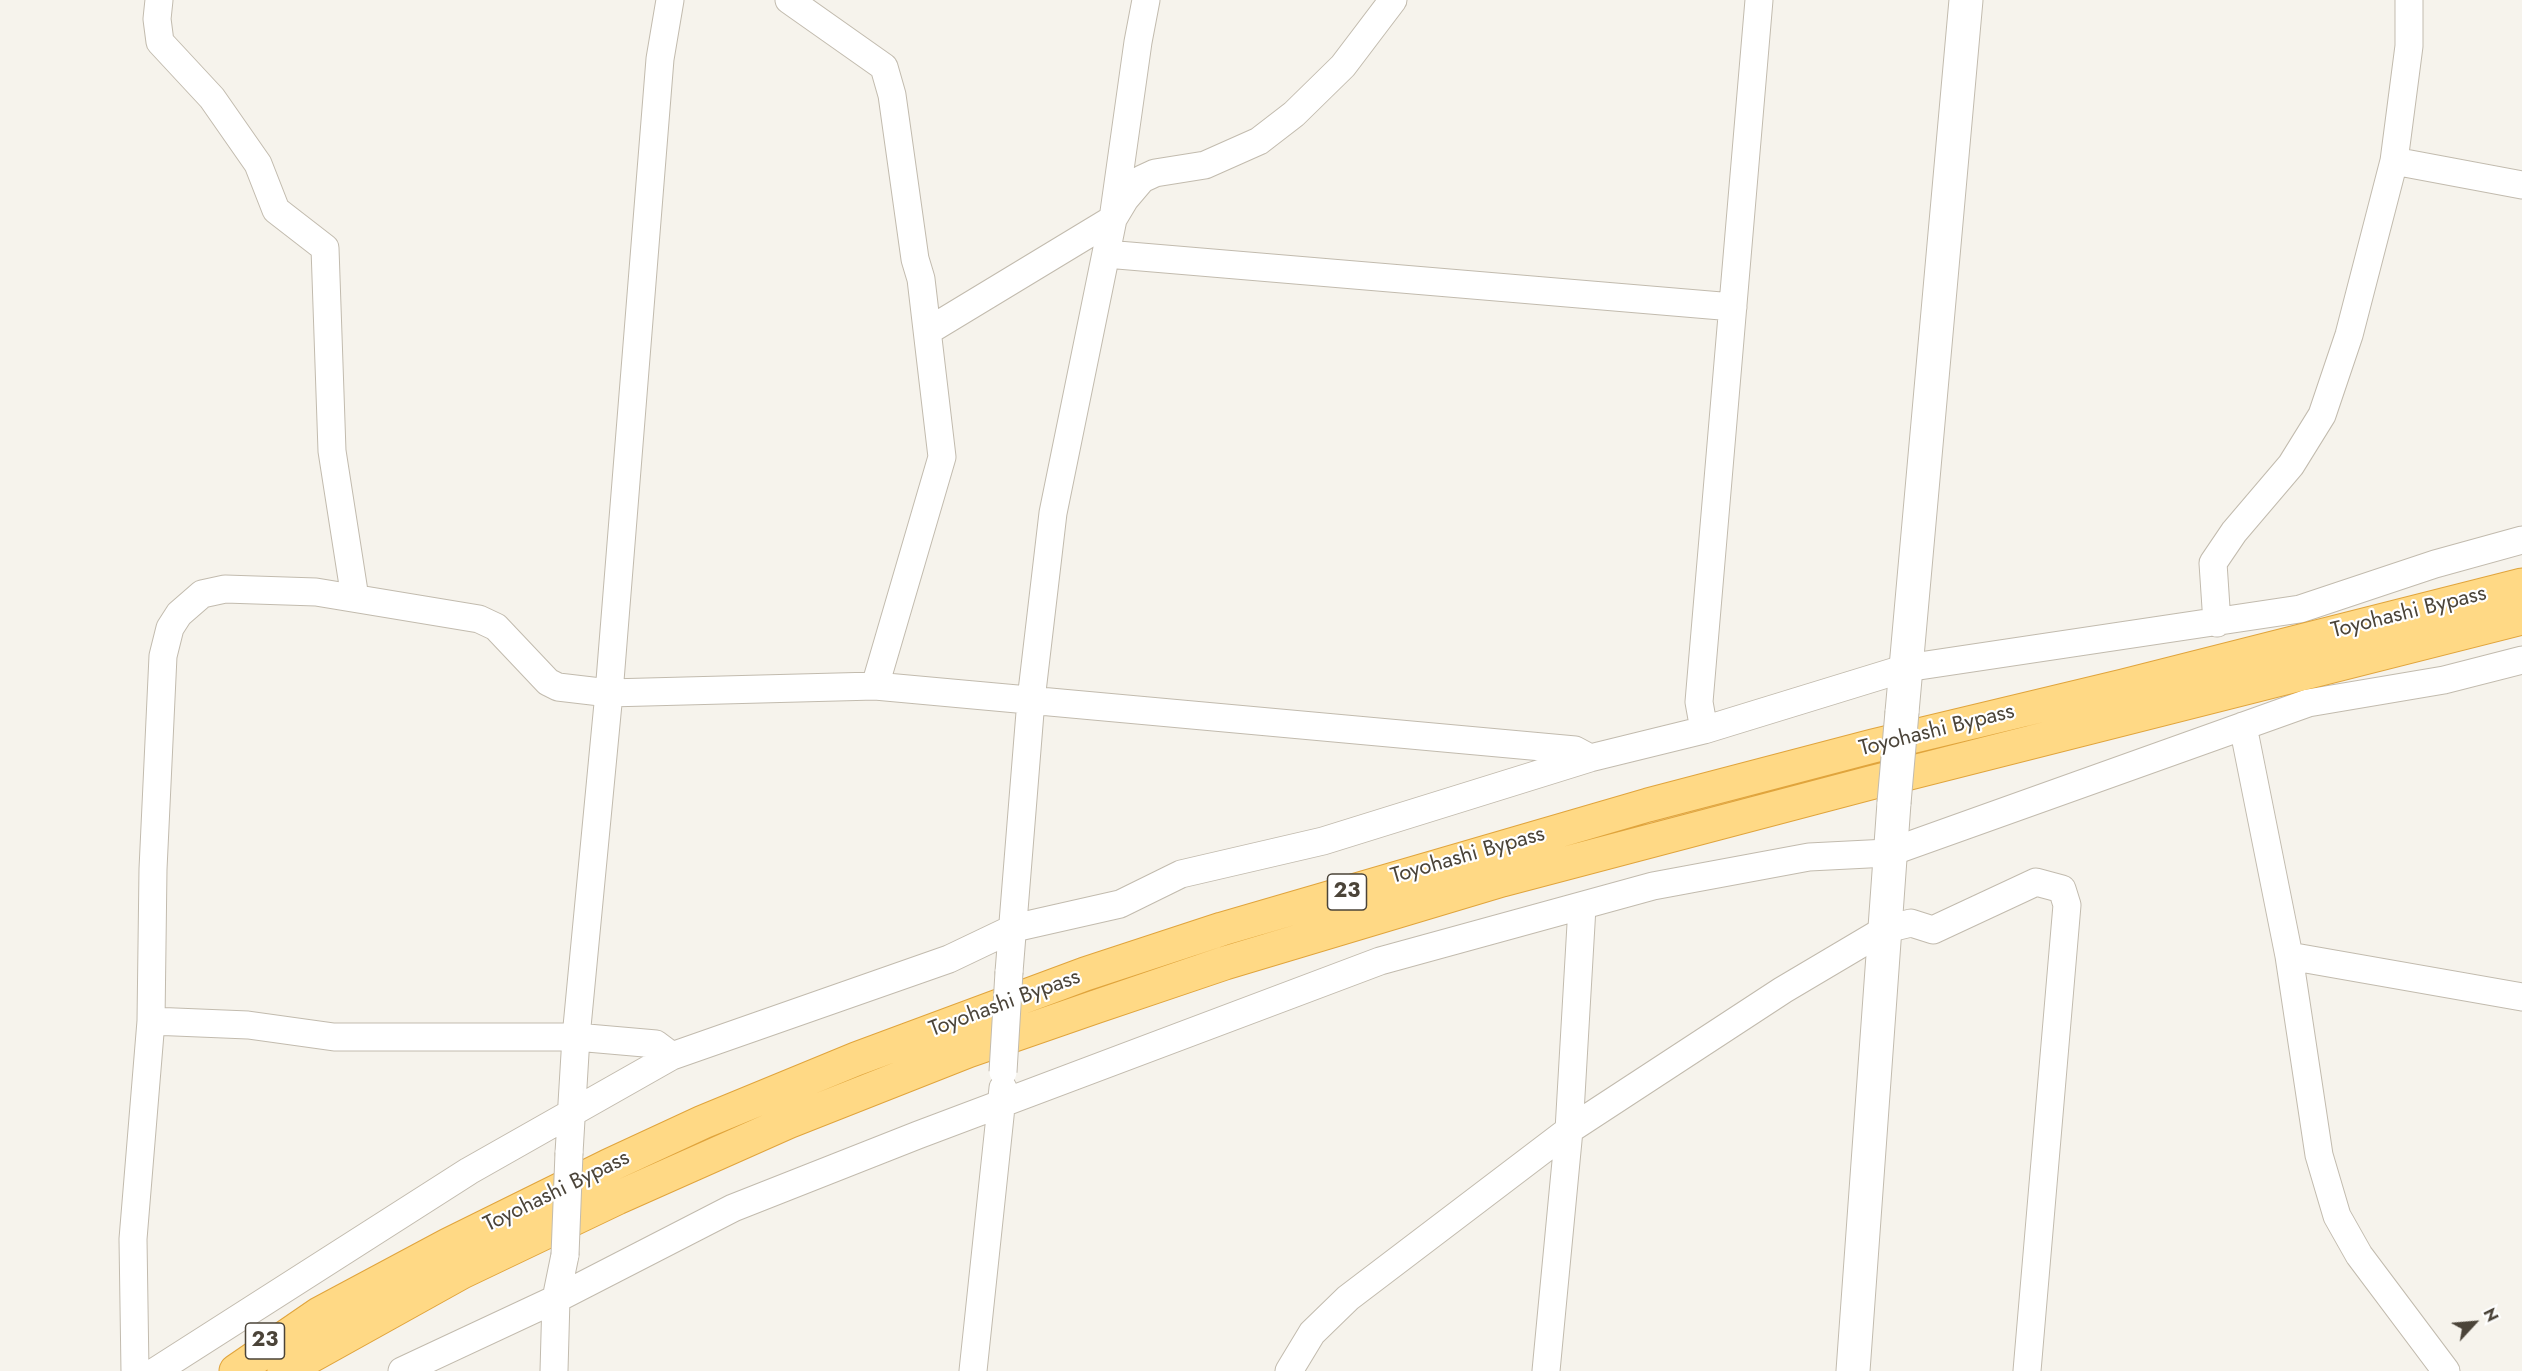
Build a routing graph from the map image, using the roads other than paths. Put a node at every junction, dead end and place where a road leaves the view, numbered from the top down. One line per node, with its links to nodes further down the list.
1 (159, 0): 17 (street)
2 (670, 0): 23 (street)
3 (789, 0): 14 (street)
4 (1146, 0): 11 (street)
5 (1393, 0): 11 (street)
6 (1759, 0): 13 (street)
7 (1966, 0): 21 (street)
8 (2409, 0): 9 (street)
9 (2394, 161): 10 (street); 19 (street)
10 (2522, 185)
11 (1113, 219): 12 (street); 14 (street)
12 (1106, 254): 13 (street); 24 (street)
13 (1733, 307): 26 (street)
14 (927, 331): 22 (street)
15 (2522, 540): 19 (street)
16 (2522, 585): 41 (highway, Toyohashi Bypass / 23)
17 (355, 598): 23 (street); 34 (street)
18 (2522, 618): 42 (highway, Toyohashi Bypass / 23)
19 (2217, 623): 21 (street)
20 (2522, 660): 25 (street)
21 (1906, 668): 26 (street); 28 (street, bridge)
22 (875, 686): 23 (street); 24 (street)
23 (609, 693): 35 (street)
24 (1031, 700): 27 (street); 30 (street)
25 (2243, 726): 28 (street); 32 (street)
26 (1704, 730): 27 (street)
27 (1590, 758): 30 (street)
28 (1888, 853): 29 (street); 31 (street)
29 (1582, 907): 37 (street); 39 (street)
30 (1014, 928): 36 (street); 37 (street, bridge)
31 (1886, 929): 39 (street); 54 (street); 55 (street)
32 (2289, 956): 33 (street); 56 (street)
33 (2522, 997)
34 (151, 1020): 35 (street); 43 (street)
35 (576, 1037): 36 (street); 38 (street)
36 (672, 1056): 38 (street)
37 (1002, 1105): 40 (street); 51 (street)
38 (572, 1113): 40 (street, bridge); 44 (street)
39 (1569, 1130): 52 (street); 53 (street)
40 (556, 1299): 49 (street); 50 (street)
41 (319, 1314): 45 (highway, 23); 46 (highway, Toyohashi Bypass / 23)
42 (372, 1323): 47 (highway, Toyohashi Bypass / 23); 48 (highway, 23)
43 (135, 1371)
44 (156, 1371)
45 (213, 1371)
46 (236, 1371)
47 (284, 1371)
48 (304, 1371)
49 (402, 1371)
50 (554, 1371)
51 (973, 1371)
52 (1289, 1371)
53 (1546, 1371)
54 (1853, 1371)
55 (2027, 1371)
56 (2446, 1371)

